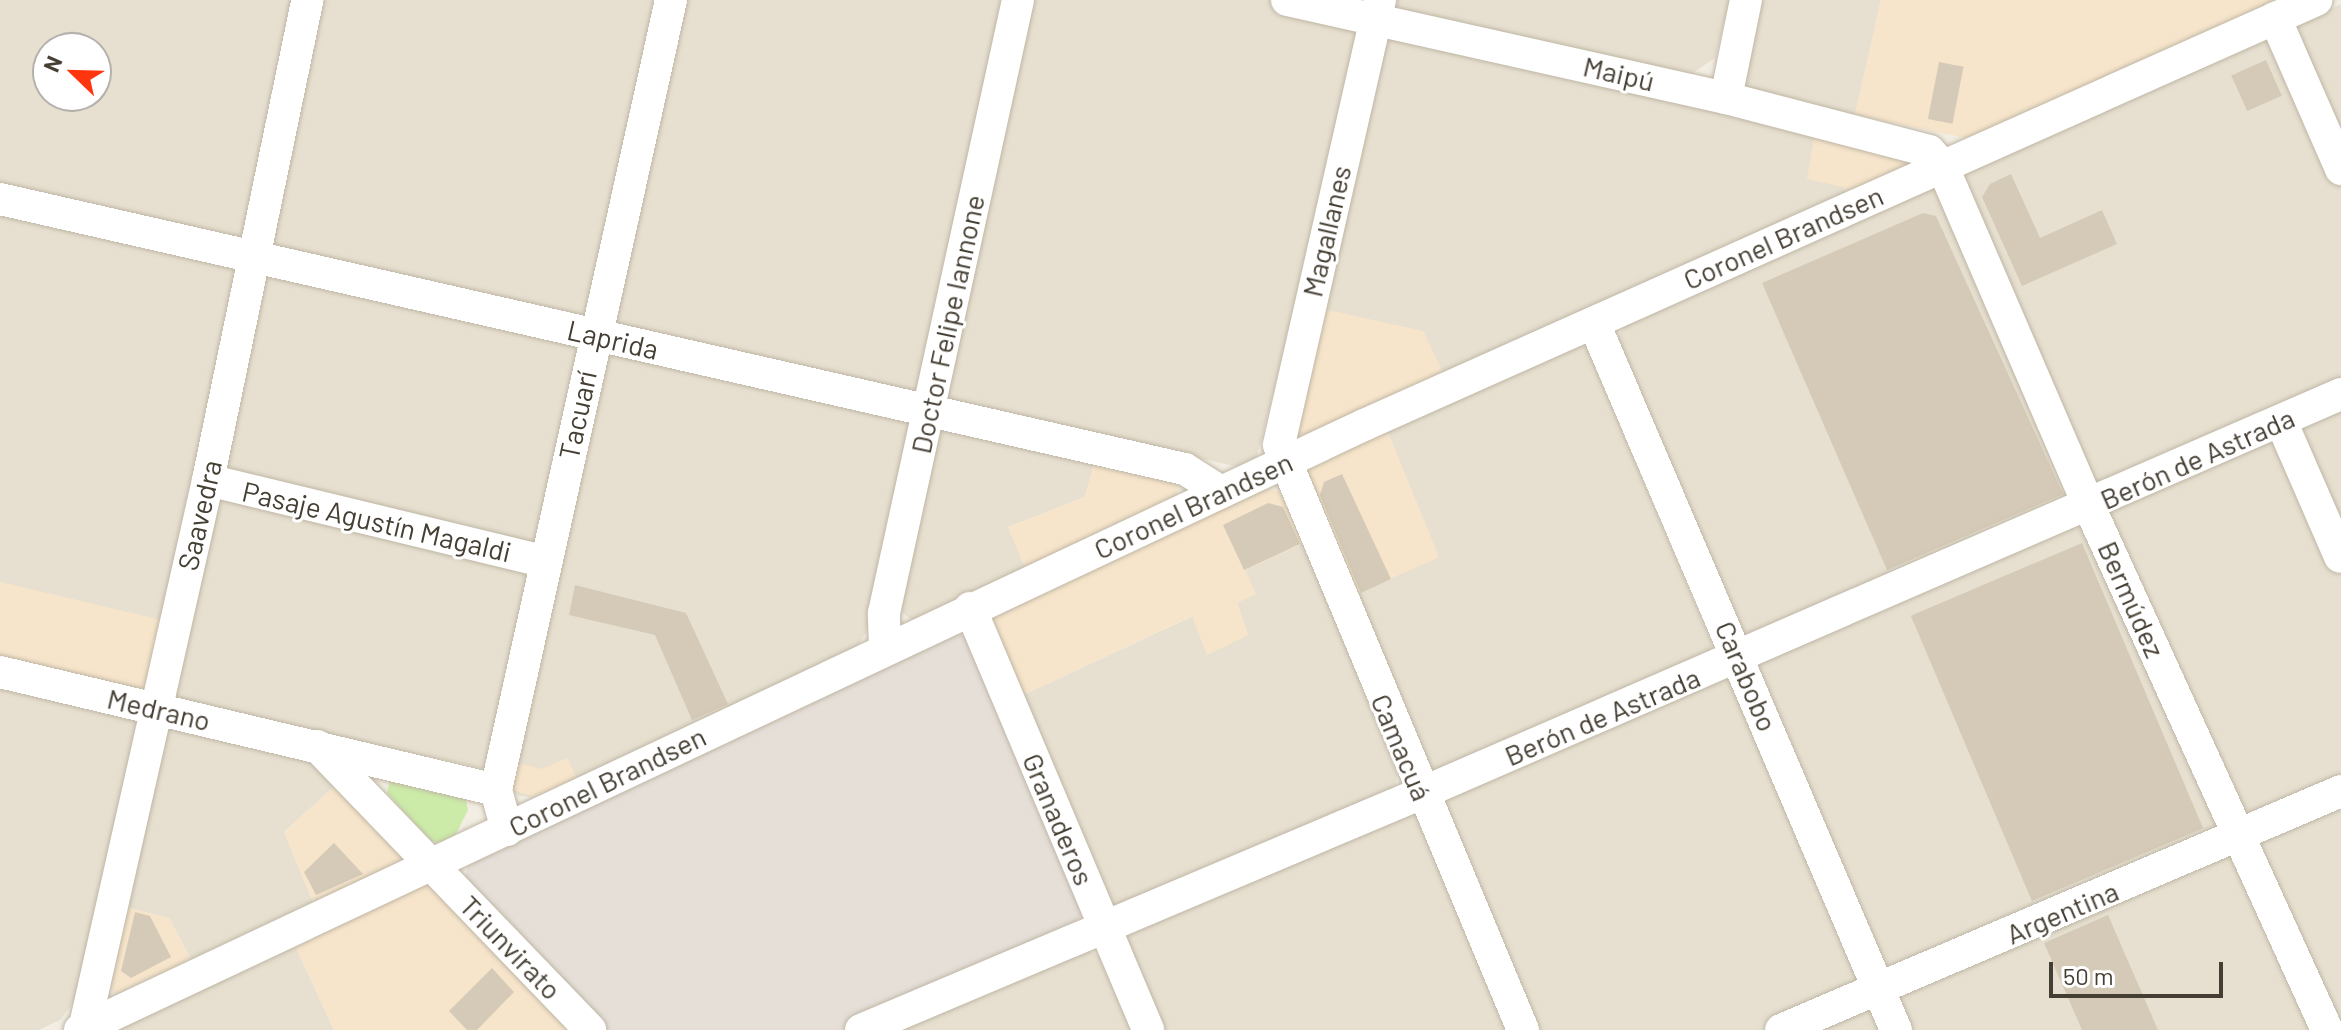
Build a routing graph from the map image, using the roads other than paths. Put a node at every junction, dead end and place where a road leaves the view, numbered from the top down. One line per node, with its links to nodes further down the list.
1 (307, 0): 13 (street, Saavedra)
2 (671, 0): 15 (street, Tacuarí)
3 (1018, 0): 17 (street, Doctor Felipe Iannone)
4 (1287, 0): 7 (street, Maipú)
5 (1746, 0): 9 (street)
6 (2316, 0): 8 (street, Coronel Brandsen)
7 (1378, 10): 9 (street, Maipú); 19 (street, Magallanes)
8 (2275, 18): 10 (street, Coronel Brandsen); 11 (street)
9 (1726, 98): 10 (street, Maipú)
10 (1942, 165): 14 (street, Coronel Brandsen); 22 (street, Bermúdez)
11 (2341, 169)
12 (0, 199): 13 (street, Laprida)
13 (252, 259): 15 (street, Laprida); 20 (street, Saavedra)
14 (1594, 323): 19 (street, Coronel Brandsen); 27 (street, Carabobo)
15 (594, 335): 17 (street, Laprida); 24 (street, Tacuarí)
16 (2341, 394): 18 (street, Berón de Astrada)
17 (928, 410): 21 (street, Laprida); 26 (street, Doctor Felipe Iannone)
18 (2281, 421): 22 (street, Berón de Astrada); 23 (street)
19 (1283, 463): 21 (street, Coronel Brandsen); 33 (street, Camacuá)
20 (208, 480): 24 (street, Pasaje Agustín Magaldi); 29 (street, Saavedra)
21 (1221, 492): 25 (street, Coronel Brandsen)
22 (2089, 506): 27 (street, Berón de Astrada); 35 (street, Bermúdez)
23 (2340, 557)
24 (546, 562): 31 (street, Tacuarí)
25 (970, 608): 26 (street, Coronel Brandsen); 37 (street, Granaderos)
26 (885, 648): 34 (street, Coronel Brandsen)
27 (1739, 657): 33 (street, Berón de Astrada); 38 (street, Carabobo)
28 (0, 672): 29 (street, Medrano)
29 (155, 708): 30 (street, Medrano); 39 (street, Saavedra)
30 (317, 746): 31 (street, Medrano); 36 (street)
31 (496, 790): 34 (street, Tacuarí)
32 (2341, 791): 35 (street, Argentina)
33 (1422, 793): 37 (street, Berón de Astrada); 43 (street, Camacuá)
34 (507, 830): 36 (street, Coronel Brandsen)
35 (2240, 837): 38 (street, Argentina); 46 (street, Bermúdez)
36 (432, 864): 39 (street, Coronel Brandsen); 40 (street, Triunvirato)
37 (1104, 926): 41 (street, Berón de Astrada); 42 (street, Granaderos)
38 (1879, 988): 44 (street, Argentina); 45 (street, Carabobo)
39 (83, 1029)
40 (590, 1030)
41 (861, 1030)
42 (1148, 1030)
43 (1523, 1030)
44 (1781, 1030)
45 (1896, 1030)
46 (2327, 1030)

